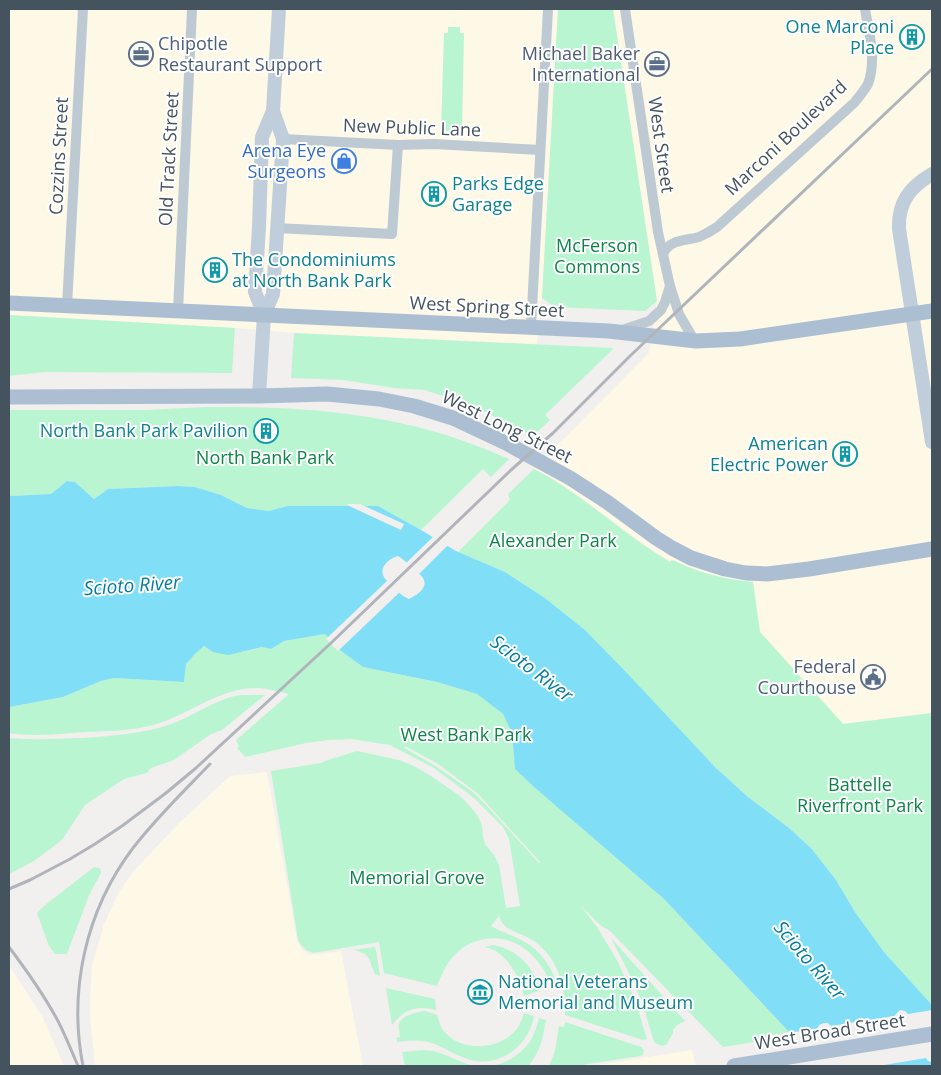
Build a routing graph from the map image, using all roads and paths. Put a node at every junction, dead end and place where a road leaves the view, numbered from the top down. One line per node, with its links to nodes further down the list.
1 (83, 9): 16 (street, Cozzins Street)
2 (192, 9): 17 (street, Old Track Street)
3 (280, 9): 7 (street)
4 (548, 9): 10 (street)
5 (625, 9): 13 (street, West Street)
6 (865, 9): 13 (street, Marconi Boulevard)
7 (273, 111): 8 (street); 20 (street)
8 (283, 139): 9 (street, New Public Lane); 12 (street)
9 (398, 145): 10 (street, New Public Lane); 12 (street)
10 (540, 150): 21 (street)
11 (932, 174): 19 (street)
12 (278, 228): 20 (street)
13 (663, 254): 14 (street, West Street)
14 (670, 286): 22 (street); 23 (street, West Street)
15 (9, 303): 16 (main road, West Spring Street)
16 (67, 306): 17 (main road, West Spring Street)
17 (178, 311): 20 (main road, West Spring Street)
18 (932, 311): 19 (main road, West Spring Street)
19 (913, 314): 23 (main road, West Spring Street); 26 (street)
20 (264, 315): 21 (main road, West Spring Street); 24 (street)
21 (531, 327): 22 (main road, West Spring Street)
22 (617, 332): 23 (main road, West Spring Street)
23 (694, 340)
24 (259, 396): 25 (main road, West Long Street); 27 (main road, West Long Street)
25 (9, 397)
26 (932, 442)
27 (932, 548)
28 (932, 1034): 29 (main road, West Broad Street)
29 (734, 1066)

